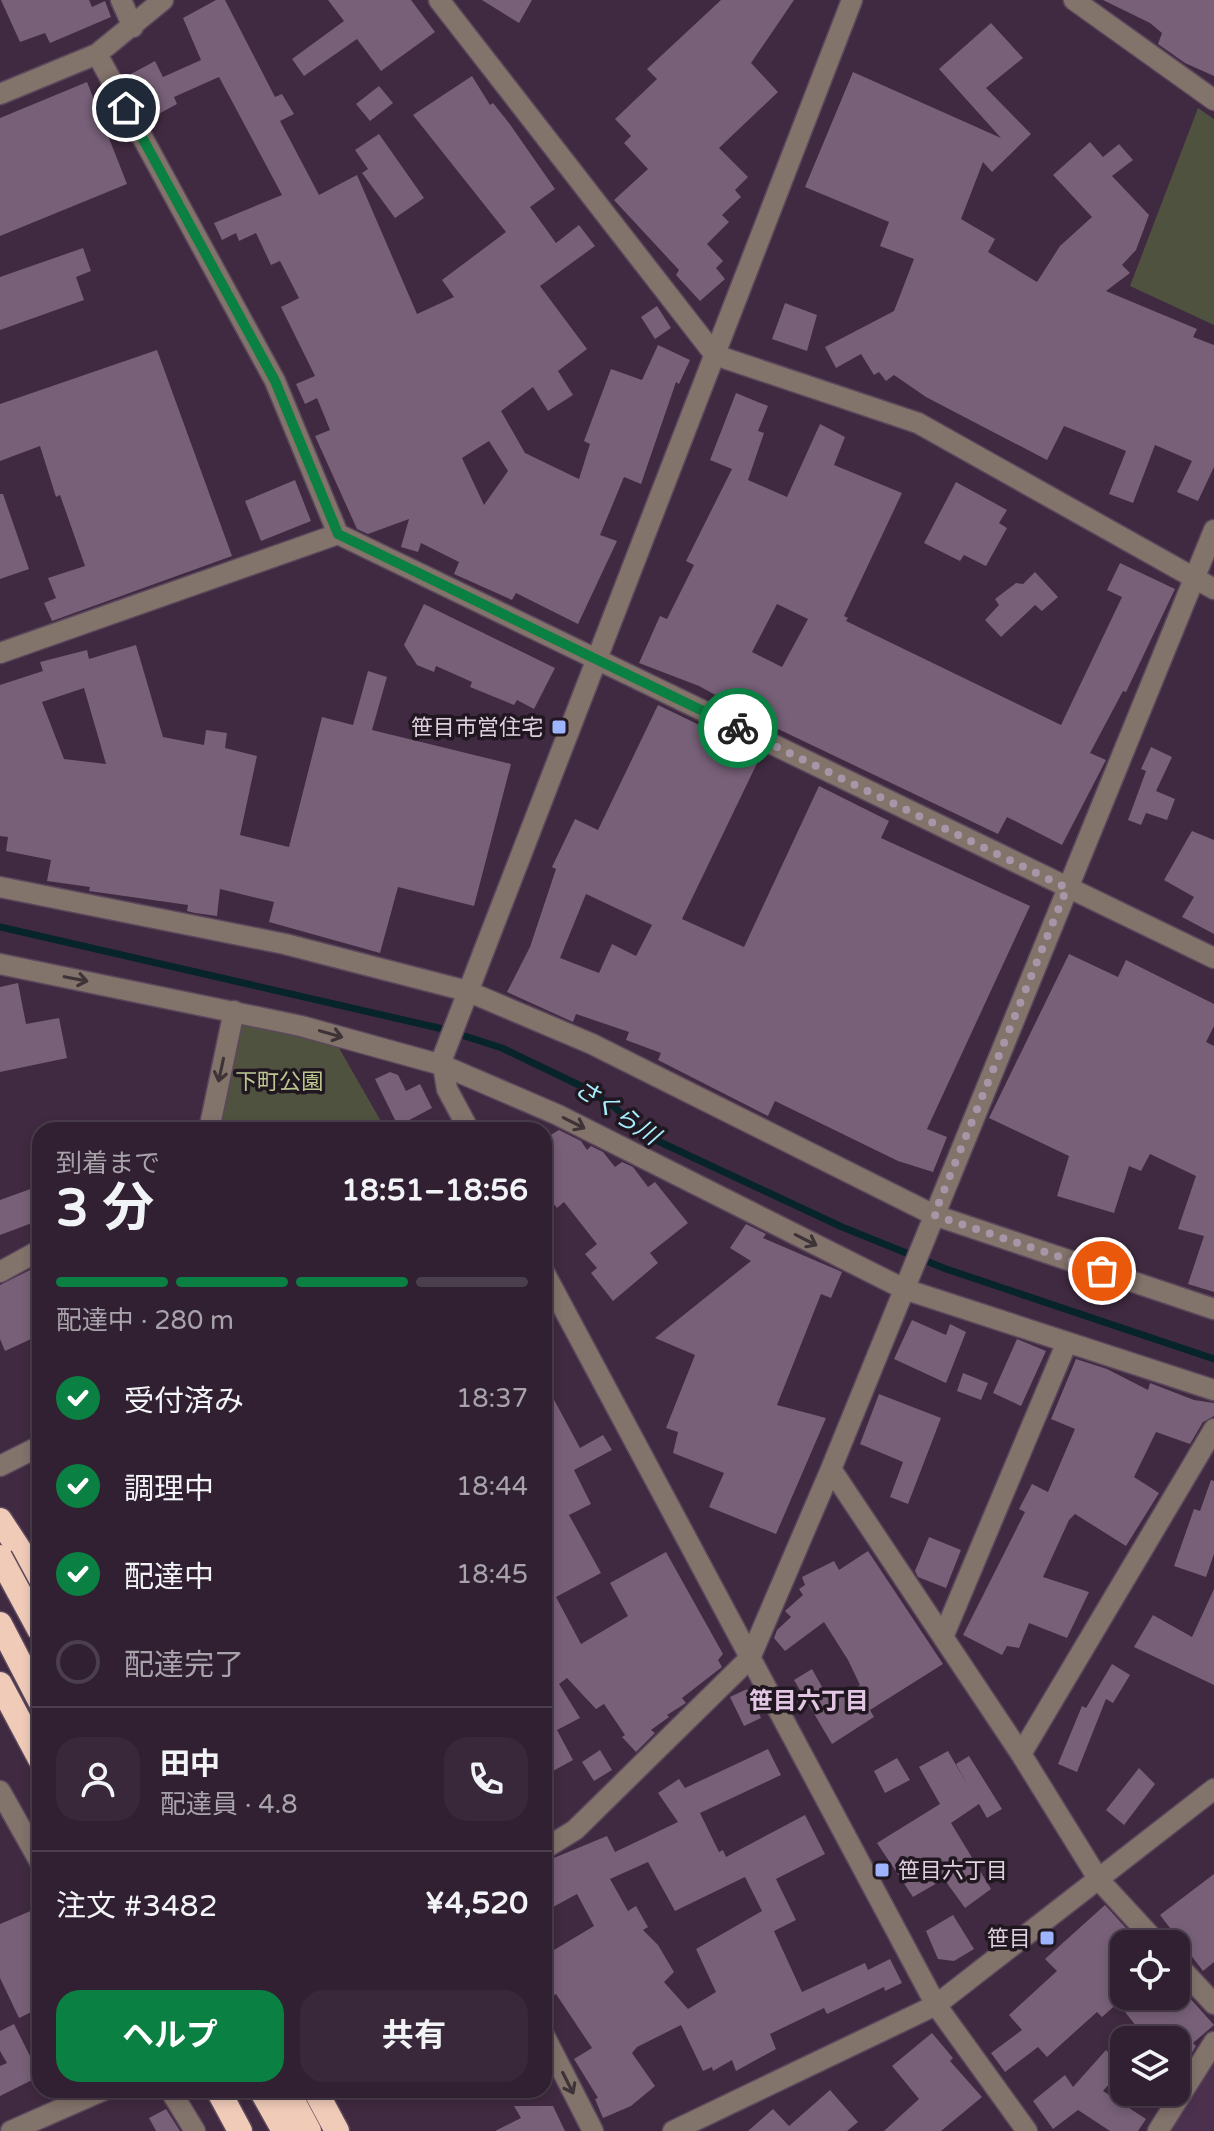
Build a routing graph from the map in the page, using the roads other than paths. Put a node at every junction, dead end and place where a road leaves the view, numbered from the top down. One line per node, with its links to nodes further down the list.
1 (121, 0): 6 (street)
2 (163, 0): 6 (street)
3 (439, 0): 10 (street)
4 (852, 0): 10 (street)
5 (1074, 0): 9 (street)
6 (133, 27): 7 (street)
7 (97, 54): 8 (street); 12 (street)
8 (0, 94)
9 (1214, 100)
10 (715, 355): 13 (street); 16 (street)
11 (1214, 530): 13 (street)
12 (338, 534): 15 (street); 16 (street)
13 (1193, 578): 14 (street); 18 (street)
14 (1214, 589)
15 (0, 653)
16 (597, 659): 18 (street); 21 (street)
17 (0, 887): 21 (street)
18 (1067, 888): 19 (street); 26 (street)
19 (1214, 958)
20 (0, 964): 22 (street, one-way to 22)
21 (465, 1000): 23 (street); 26 (street)
22 (234, 1011): 23 (street, one-way to 23); 24 (street, one-way to 24)
23 (442, 1062): 25 (street); 29 (street, one-way to 29)
24 (211, 1122)
25 (465, 1122)
26 (934, 1215): 29 (street); 31 (street)
27 (32, 1254): 28 (street)
28 (0, 1272)
29 (908, 1280): 32 (street); 37 (street)
30 (552, 1287): 46 (street)
31 (1214, 1309)
32 (1067, 1342): 33 (street); 45 (street)
33 (1214, 1390)
34 (1214, 1429): 51 (street)
35 (32, 1450): 36 (street)
36 (0, 1466)
37 (831, 1469): 45 (street); 46 (street)
38 (0, 1520): 41 (highway)
39 (0, 1549): 44 (highway)
40 (0, 1557): 42 (highway, bridge)
41 (32, 1569)
42 (32, 1616)
43 (0, 1622): 47 (highway); 49 (highway)
44 (32, 1623)
45 (943, 1637): 51 (street)
46 (750, 1658): 54 (street); 60 (street)
47 (32, 1675)
48 (0, 1684): 50 (highway)
49 (32, 1685)
50 (32, 1744)
51 (1021, 1754): 56 (street)
52 (1214, 1789): 56 (street)
53 (0, 1791): 55 (street)
54 (552, 1844)
55 (32, 1848)
56 (1099, 1880): 57 (street); 60 (street)
57 (1145, 1930)
58 (1190, 1978): 59 (street)
59 (1214, 2004)
60 (936, 2005): 80 (street); 81 (street)
61 (1214, 2042): 82 (street)
62 (552, 2051): 79 (street, one-way to 79)
63 (86, 2098): 71 (street)
64 (175, 2098): 72 (street)
65 (222, 2098): 73 (highway)
66 (252, 2098): 74 (highway)
67 (265, 2098): 75 (highway)
68 (278, 2098): 76 (highway)
69 (291, 2098): 77 (highway)
70 (319, 2098): 78 (highway)
71 (11, 2131)
72 (195, 2131)
73 (240, 2131)
74 (270, 2131)
75 (284, 2131)
76 (296, 2131)
77 (309, 2131)
78 (337, 2131)
79 (593, 2131)
80 (673, 2131)
81 (1027, 2131)
82 (1158, 2131)

